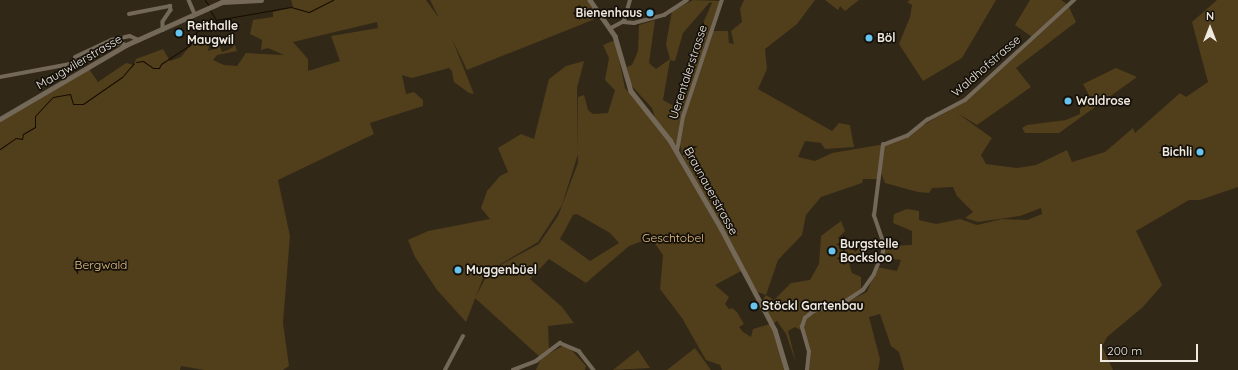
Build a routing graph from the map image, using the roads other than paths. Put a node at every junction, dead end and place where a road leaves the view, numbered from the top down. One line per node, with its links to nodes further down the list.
1 (189, 0): 9 (street)
2 (260, 0): 9 (street, Maugwilerstrasse)
3 (590, 0): 11 (street, Braunauerstrasse)
4 (630, 0): 10 (street)
5 (687, 0): 10 (street)
6 (722, 0): 18 (street, Uerentalerstrasse)
7 (1074, 0): 24 (street, Waldhofstrasse)
8 (129, 14): 12 (street)
9 (195, 14): 12 (street, Maugwilerstrasse)
10 (623, 22): 11 (street)
11 (611, 28): 18 (street, Braunauerstrasse)
12 (163, 30): 13 (street, Maugwilerstrasse)
13 (139, 40): 14 (street, Maugwilerstrasse); 15 (street)
14 (126, 44): 16 (street); 17 (street, Maugwilerstrasse)
15 (75, 57)
16 (0, 77)
17 (0, 119)
18 (677, 150): 23 (street, Braunauerstrasse)
19 (463, 336): 20 (street)
20 (445, 370)
21 (513, 370): 22 (street)
22 (594, 370)
23 (787, 370)
24 (807, 370)

